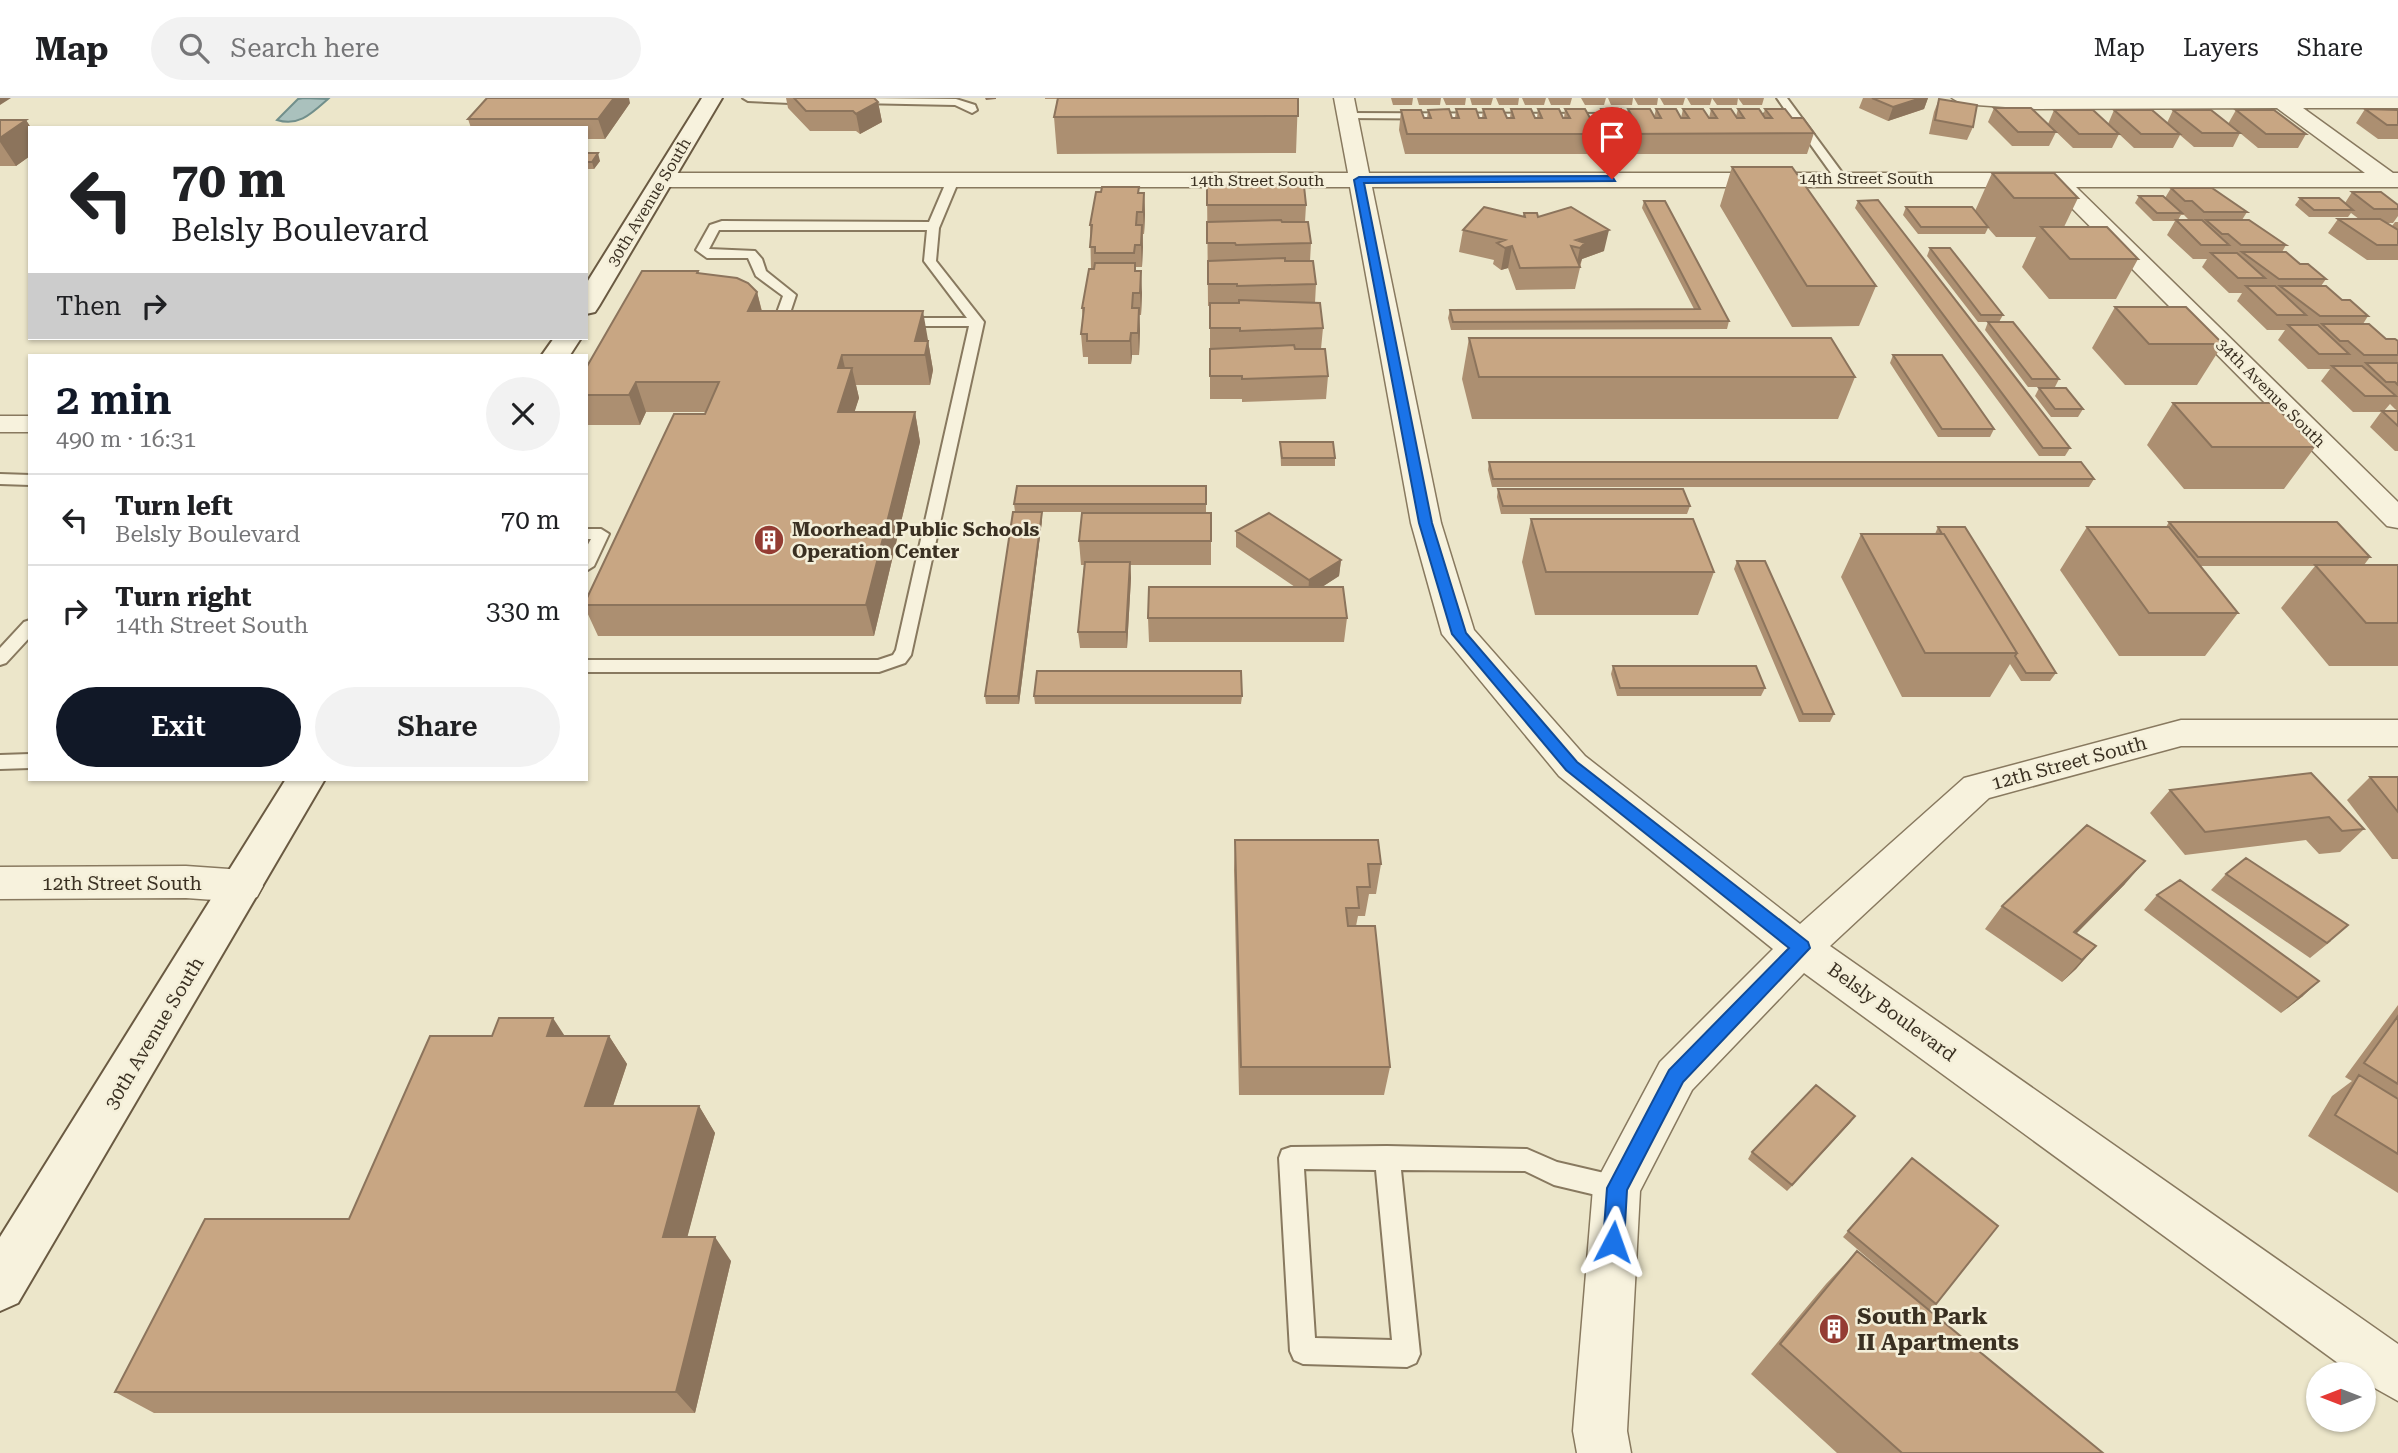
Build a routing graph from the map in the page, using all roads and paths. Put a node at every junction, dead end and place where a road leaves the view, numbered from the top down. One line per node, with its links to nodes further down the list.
1 (712, 98): 16 (street, 30th Avenue South)
2 (748, 98): 6 (lane)
3 (1782, 98): 13 (lane)
4 (1962, 98): 5 (street)
5 (2279, 100): 8 (street); 19 (street)
6 (827, 101)
7 (861, 102): 10 (lane)
8 (2398, 102)
9 (1346, 107): 11 (lane); 18 (street, Belsly Boulevard)
10 (972, 110)
11 (1642, 117)
12 (1754, 117): 13 (lane)
13 (1796, 117): 14 (lane)
14 (1840, 178): 15 (street, 14th Street South); 18 (street, 14th Street South)
15 (2055, 178): 19 (street, 14th Street South); 29 (street, 34th Avenue South)
16 (662, 180): 17 (street, 14th Street South); 21 (street, 30th Avenue South)
17 (953, 180): 18 (street, 14th Street South); 20 (lane)
18 (1359, 180): 41 (street, Belsly Boulevard)
19 (2395, 182)
20 (934, 226): 22 (lane); 24 (lane)
21 (588, 303)
22 (816, 322)
23 (883, 322): 24 (lane)
24 (977, 322): 34 (lane)
25 (0, 424): 26 (street)
26 (28, 424)
27 (0, 479): 28 (lane)
28 (28, 480)
29 (2398, 519)
30 (588, 534): 31 (lane)
31 (588, 562)
32 (28, 628): 33 (lane)
33 (0, 659)
34 (588, 666)
35 (2398, 733): 41 (street, 12th Street South)
36 (28, 761): 37 (lane)
37 (0, 762)
38 (305, 781): 40 (street, 30th Avenue South)
39 (0, 883): 40 (street, 12th Street South)
40 (243, 886): 44 (street, 30th Avenue South)
41 (1801, 948): 43 (street, 12th Street South); 45 (street, Belsly Boulevard)
42 (1387, 1157): 42 (lane); 43 (lane)
43 (1617, 1188): 46 (street)
44 (0, 1285)
45 (2398, 1375)
46 (1604, 1453)

